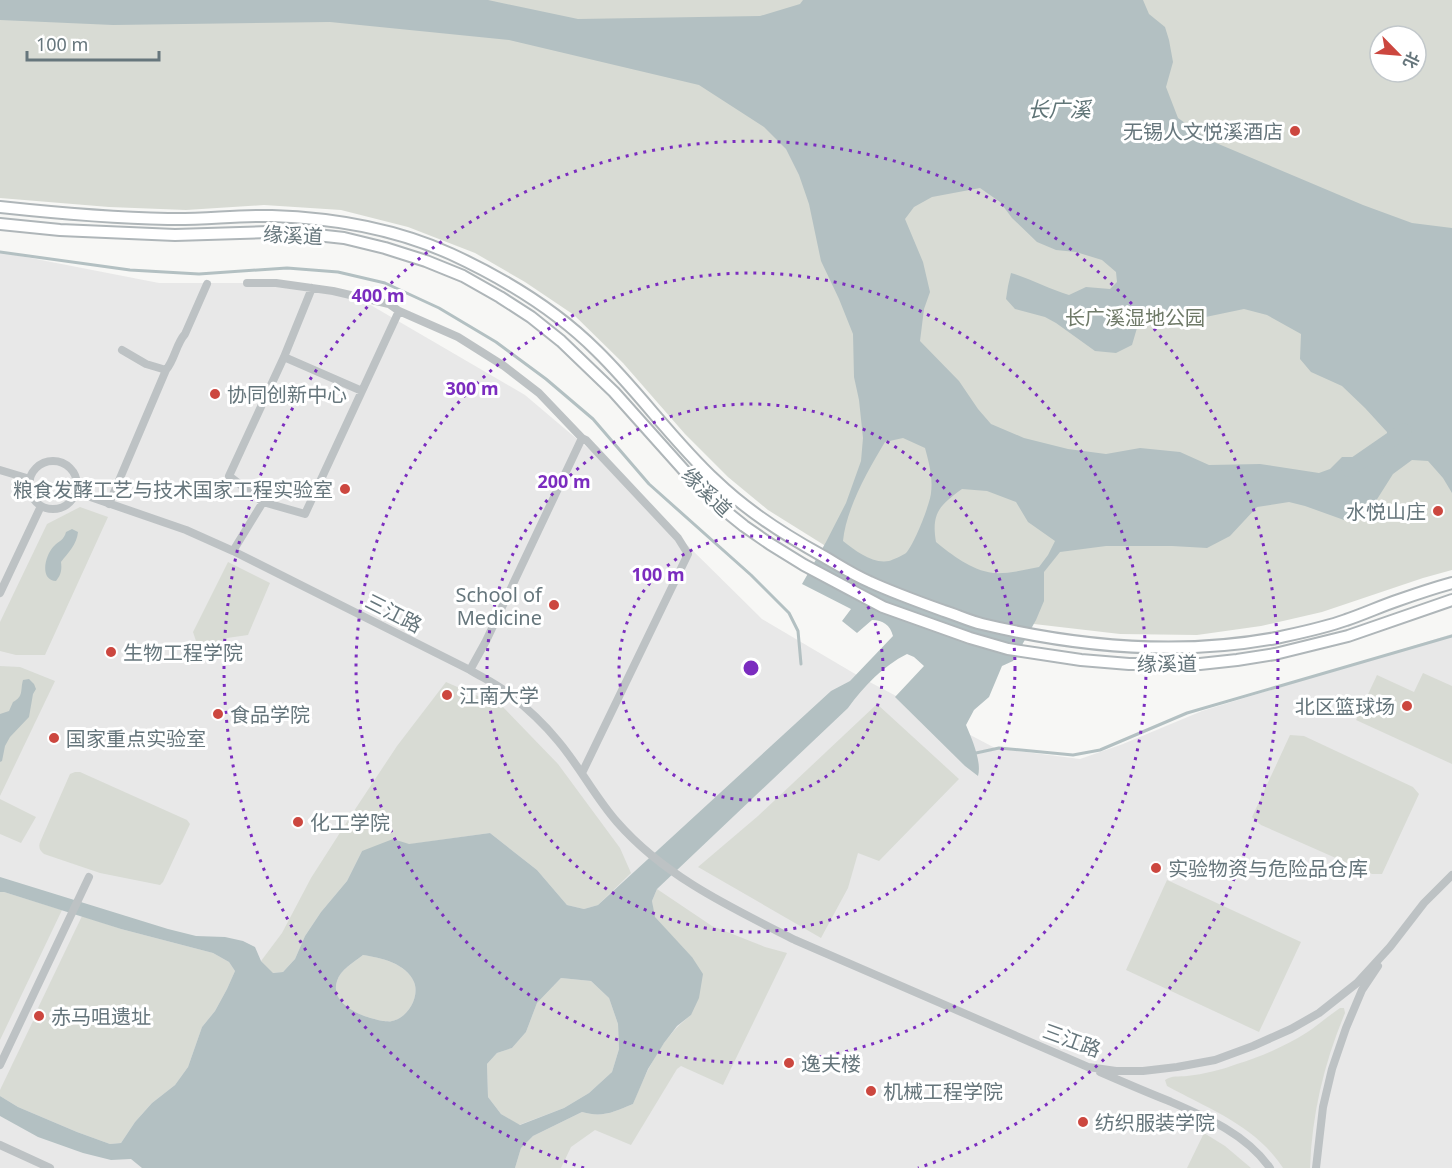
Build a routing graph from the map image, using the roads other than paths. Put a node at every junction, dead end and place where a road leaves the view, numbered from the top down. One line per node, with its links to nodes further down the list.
1 (0, 207): 19 (main road, 缘溪道)
2 (0, 224): 21 (main road, 缘溪道)
3 (247, 283): 5 (street)
4 (207, 284): 9 (street)
5 (312, 288): 6 (street); 8 (street)
6 (399, 311): 10 (street); 11 (street)
7 (122, 350): 9 (street)
8 (284, 357): 10 (street); 15 (street)
9 (166, 370): 16 (street)
10 (362, 391): 15 (street)
11 (582, 438): 22 (street); 23 (street)
12 (0, 470): 13 (street)
13 (30, 479): 14 (street); 17 (street)
14 (76, 492): 16 (street, 三江路); 17 (street)
15 (263, 502): 18 (street)
16 (109, 504): 18 (street, 三江路)
17 (40, 506): 20 (street)
18 (233, 551): 22 (street, 三江路)
19 (1452, 583)
20 (0, 593)
21 (1452, 600)
22 (470, 670): 23 (street, 三江路)
23 (582, 773): 28 (street, 三江路)
24 (1452, 875): 26 (street, 三江路)
25 (89, 876): 27 (street)
26 (1390, 947): 28 (street, 三江路); 32 (street)
27 (0, 1065)
28 (1088, 1067): 31 (street)
29 (0, 1145): 30 (street)
30 (50, 1168)
31 (1270, 1168)
32 (1316, 1168)

